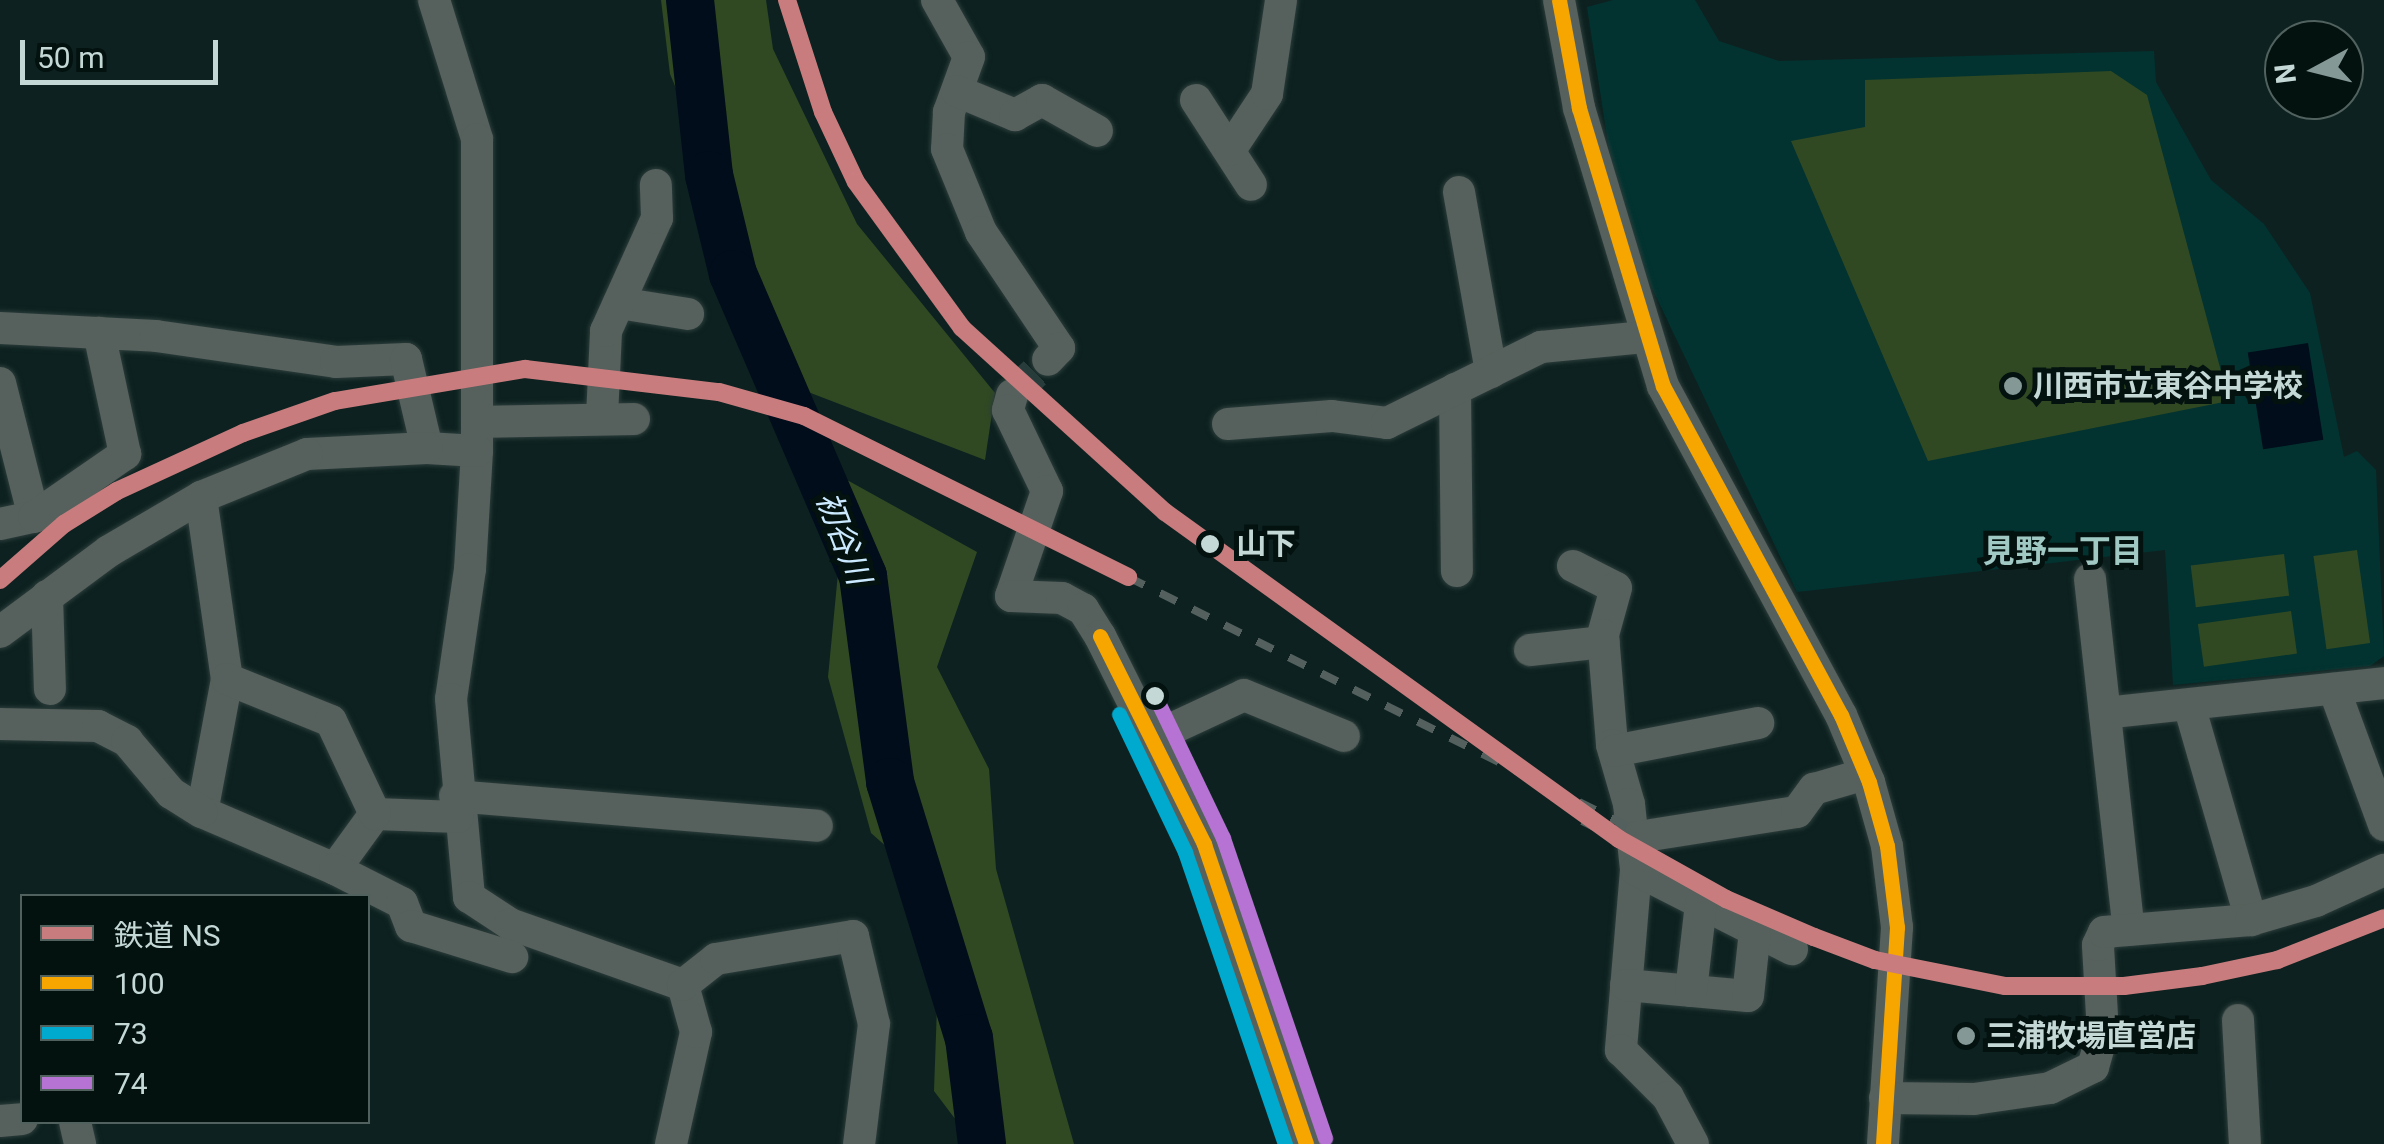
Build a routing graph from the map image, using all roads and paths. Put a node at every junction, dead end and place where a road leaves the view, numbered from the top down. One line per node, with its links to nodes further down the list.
1 (434, 0): 23 (street)
2 (937, 0): 5 (street)
3 (1281, 0): 8 (street)
4 (1560, 0): 16 (street)
5 (957, 90): 7 (street); 17 (street)
6 (1196, 100): 8 (street)
7 (1098, 131)
8 (1230, 150): 10 (street)
9 (656, 185): 12 (street)
10 (1251, 186)
11 (1459, 192): 18 (street)
12 (619, 304): 13 (street); 23 (street)
13 (688, 314)
14 (0, 328): 15 (street)
15 (98, 333): 24 (street); 26 (street)
16 (1646, 337): 18 (street); 46 (street)
17 (1048, 360)
18 (1491, 372): 20 (street)
19 (0, 383): 26 (street)
20 (1456, 390): 22 (street); 29 (street)
21 (1012, 395): 44 (street)
22 (1228, 424)
23 (477, 437): 24 (street); 47 (street)
24 (428, 448): 25 (street)
25 (201, 497): 31 (street); 35 (street)
26 (34, 518): 27 (street)
27 (0, 524)
28 (1573, 566): 33 (street)
29 (1457, 571)
30 (2090, 578): 40 (street)
31 (47, 596): 32 (street); 37 (street)
32 (0, 632)
33 (1604, 642): 34 (street); 45 (street)
34 (1530, 650)
35 (227, 679): 48 (street); 49 (street)
36 (2384, 682): 38 (street)
37 (50, 689)
38 (2334, 689): 39 (street); 50 (street)
39 (2189, 705): 40 (street); 56 (street)
40 (2105, 713): 57 (street)
41 (1758, 723): 45 (street)
42 (0, 724): 48 (street)
43 (1344, 736): 44 (street)
44 (1154, 738): 68 (street)
45 (1614, 751): 52 (street)
46 (1866, 774): 52 (street); 65 (street)
47 (456, 806): 49 (street); 51 (street); 61 (street)
48 (202, 812): 53 (street)
49 (375, 814): 53 (street)
50 (2384, 825)
51 (817, 826)
52 (1634, 854): 55 (street); 62 (street)
53 (335, 869): 60 (street)
54 (2384, 870): 56 (street)
55 (1701, 904): 58 (street); 63 (street)
56 (2251, 920): 57 (street)
57 (2129, 930): 65 (street)
58 (1754, 931): 59 (street); 63 (street)
59 (1792, 950)
60 (512, 958)
61 (683, 985): 66 (street); 67 (street)
62 (1626, 985): 63 (street); 69 (street)
63 (1691, 991)
64 (2238, 1020): 71 (street)
65 (1886, 1098): 70 (street)
66 (671, 1144)
67 (858, 1144)
68 (1306, 1144)
69 (1693, 1144)
70 (1883, 1144)
71 (2245, 1144)

